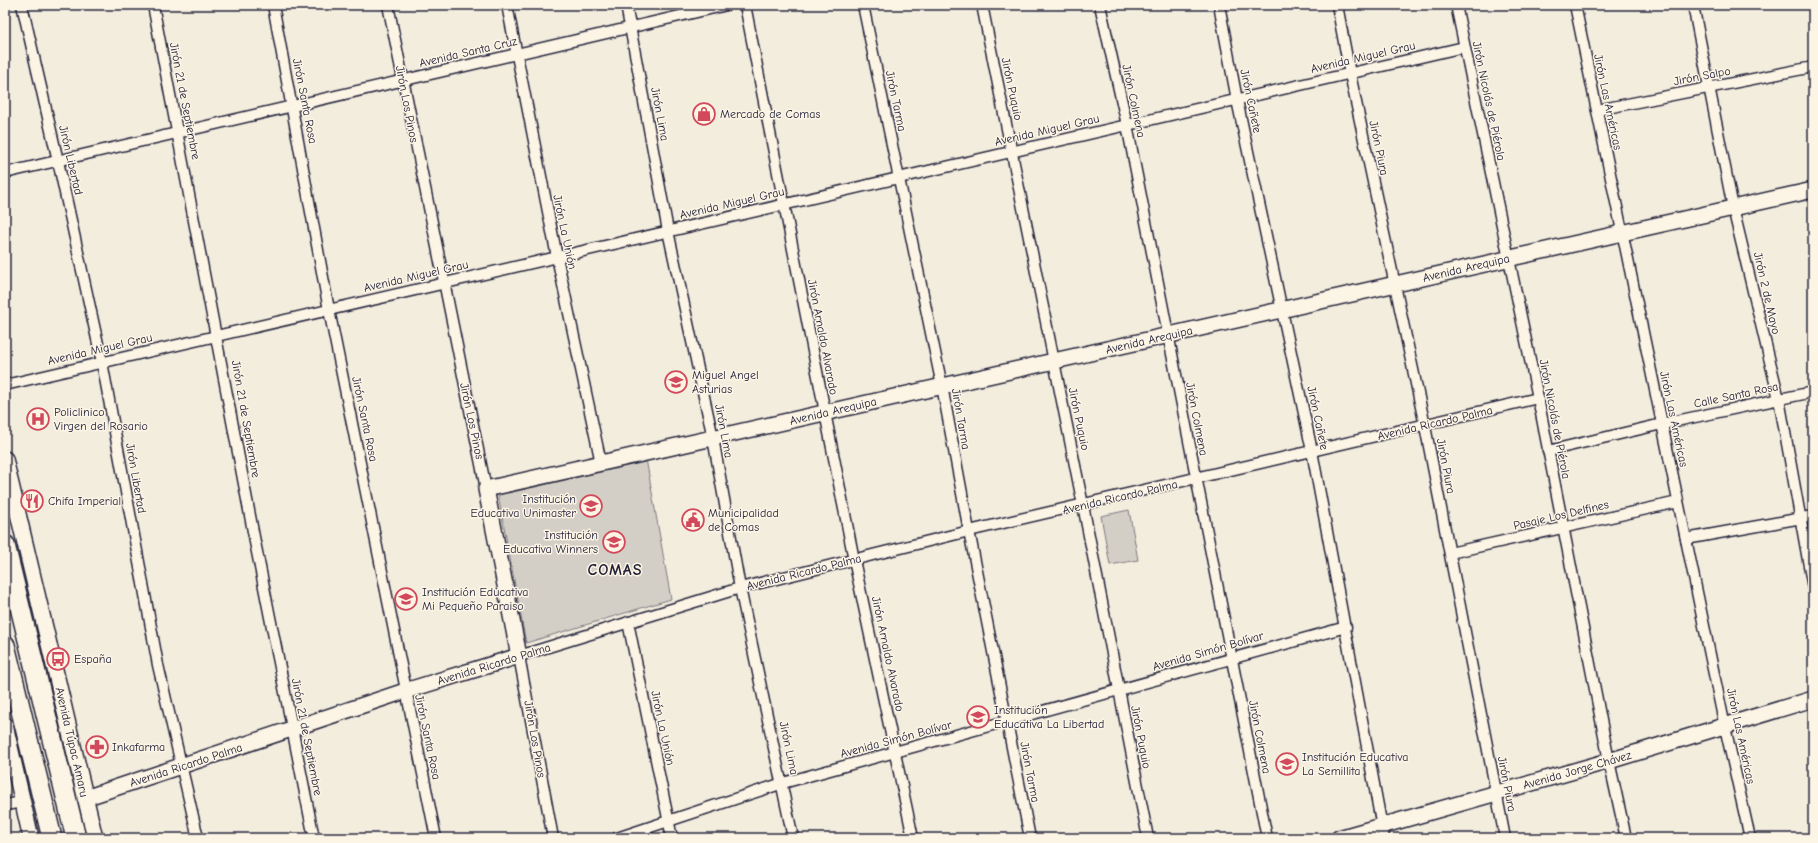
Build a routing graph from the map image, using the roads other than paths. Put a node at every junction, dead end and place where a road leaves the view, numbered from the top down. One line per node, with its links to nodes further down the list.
1 (22, 5): 30 (street, Jirón Libertad)
2 (153, 5): 28 (street, Jirón 21 de Septiembre)
3 (273, 5): 25 (street, Jirón Santa Rosa)
4 (388, 5): 22 (street, Jirón Los Pinos)
5 (507, 5): 19 (street, Jirón La Unión)
6 (626, 5): 17 (street, Jirón Lima)
7 (726, 5): 17 (street, Avenida Santa Cruz)
8 (745, 5): 34 (street, Jirón Arnaldo Alvarado)
9 (864, 5): 32 (street, Jirón Tarma)
10 (982, 5): 29 (street, Jirón Puquio)
11 (1100, 5): 27 (street, Jirón Colmena)
12 (1219, 5): 24 (street, Jirón Cañete)
13 (1337, 5): 21 (street, Jirón Piura)
14 (1456, 5): 18 (street, Jirón Nicolás de Piérola)
15 (1575, 5): 26 (street, Jirón Las Américas)
16 (1693, 5): 23 (street, Jirón 2 de Mayo)
17 (630, 28): 19 (street, Avenida Santa Cruz); 36 (street, Jirón Lima)
18 (1464, 47): 21 (street, Avenida Miguel Grau); 39 (street, Jirón Nicolás de Piérola)
19 (516, 54): 22 (street, Avenida Santa Cruz); 38 (street, Jirón La Unión)
20 (1813, 66): 23 (street, Jirón Salpo)
21 (1350, 74): 24 (street, Avenida Miguel Grau); 41 (street, Jirón Piura)
22 (403, 81): 25 (street, Avenida Santa Cruz); 40 (street, Jirón Los Pinos)
23 (1709, 87): 26 (street, Jirón Salpo); 35 (street, Jirón 2 de Mayo)
24 (1237, 100): 27 (street, Avenida Miguel Grau); 43 (street, Jirón Cañete)
25 (293, 106): 28 (street, Avenida Santa Cruz); 42 (street, Jirón Santa Rosa)
26 (1597, 110): 37 (street, Jirón Las Américas)
27 (1127, 125): 29 (street, Avenida Miguel Grau); 45 (street, Jirón Colmena)
28 (178, 133): 30 (street, Avenida Santa Cruz); 44 (street, Jirón 21 de Septiembre)
29 (1012, 152): 32 (street, Avenida Miguel Grau); 46 (street, Jirón Puquio)
30 (58, 161): 31 (street, Avenida Santa Cruz); 47 (street, Jirón Libertad)
31 (5, 174)
32 (899, 178): 34 (street, Avenida Miguel Grau); 49 (street, Jirón Tarma)
33 (1813, 190): 35 (street, Avenida Arequipa)
34 (784, 205): 36 (street, Avenida Miguel Grau); 53 (street, Jirón Arnaldo Alvarado)
35 (1733, 208): 37 (street, Avenida Arequipa); 52 (street, Jirón 2 de Mayo)
36 (668, 231): 38 (street, Avenida Miguel Grau); 56 (street, Jirón Lima)
37 (1622, 233): 39 (street, Avenida Arequipa); 54 (street, Jirón Las Américas)
38 (557, 257): 40 (street, Avenida Miguel Grau); 60 (street, Jirón La Unión)
39 (1509, 258): 41 (street, Avenida Arequipa); 51 (street, Jirón Nicolás de Piérola)
40 (443, 283): 42 (street, Avenida Miguel Grau); 62 (street, Jirón Los Pinos)
41 (1395, 284): 43 (street, Avenida Arequipa); 55 (street, Jirón Piura)
42 (329, 310): 44 (street, Avenida Miguel Grau); 81 (street, Jirón Santa Rosa)
43 (1282, 310): 45 (street, Avenida Arequipa); 57 (street, Jirón Cañete)
44 (217, 336): 47 (street, Avenida Miguel Grau); 86 (street, Jirón 21 de Septiembre)
45 (1168, 336): 46 (street, Avenida Arequipa); 61 (street, Jirón Colmena)
46 (1054, 361): 49 (street, Avenida Arequipa); 64 (street, Jirón Puquio)
47 (102, 362): 48 (street, Avenida Miguel Grau); 89 (street, Jirón Libertad)
48 (5, 385)
49 (942, 386): 53 (street, Avenida Arequipa); 68 (street, Jirón Tarma)
50 (1813, 392): 52 (street, Calle Santa Rosa)
51 (1538, 398): 55 (street, Avenida Ricardo Palma); 58 (street, Jirón Nicolás de Piérola)
52 (1778, 399): 54 (street, Calle Santa Rosa); 66 (street, Jirón 2 de Mayo)
53 (825, 413): 56 (street, Avenida Arequipa); 72 (street, Jirón Arnaldo Alvarado)
54 (1662, 424): 58 (street, Calle Santa Rosa); 63 (street, Jirón Las Américas)
55 (1426, 426): 57 (street, Avenida Ricardo Palma); 71 (street, Jirón Piura)
56 (712, 438): 60 (street, Avenida Arequipa); 73 (street, Jirón Lima)
57 (1312, 451): 61 (street, Avenida Ricardo Palma); 76 (street, Jirón Cañete)
58 (1548, 451): 67 (street, Jirón Nicolás de Piérola)
59 (5, 459): 92 (street, Avenida Túpac Amaru)
60 (601, 463): 62 (street, Avenida Arequipa)
61 (1196, 479): 64 (street, Avenida Ricardo Palma); 79 (street, Jirón Colmena)
62 (486, 489): 78 (street, Jirón Los Pinos)
63 (1678, 502): 67 (street, Pasaje Los Delfines); 69 (street, Jirón Las Américas)
64 (1083, 505): 68 (street, Avenida Ricardo Palma); 80 (street, Jirón Puquio)
65 (1813, 516): 66 (street)
66 (1800, 518): 69 (street); 74 (street, Jirón 2 de Mayo)
67 (1563, 528): 71 (street, Pasaje Los Delfines); 88 (street, Jirón Nicolás de Piérola)
68 (969, 531): 72 (street, Avenida Ricardo Palma); 83 (street, Jirón Tarma)
69 (1686, 539): 85 (street, Jirón Las Américas)
70 (5, 545): 99 (highway, Avenida Túpac Amaru)
71 (1450, 553): 91 (street, Jirón Piura)
72 (854, 560): 73 (street, Avenida Ricardo Palma); 87 (street, Jirón Arnaldo Alvarado)
73 (740, 588): 75 (street, Avenida Ricardo Palma); 90 (street, Jirón Lima)
74 (1813, 588)
75 (628, 622): 78 (street, Avenida Ricardo Palma); 95 (street, Jirón La Unión)
76 (1346, 627): 79 (street, Avenida Simón Bolívar); 96 (street, Jirón Cañete)
77 (5, 645): 98 (highway)
78 (519, 656): 81 (street, Avenida Ricardo Palma); 104 (street, Jirón Los Pinos)
79 (1232, 657): 80 (street, Avenida Simón Bolívar); 111 (street, Jirón Colmena)
80 (1119, 690): 83 (street, Avenida Simón Bolívar); 110 (street, Jirón Puquio)
81 (405, 691): 86 (street, Avenida Ricardo Palma); 103 (street, Jirón Santa Rosa)
82 (1813, 699): 85 (street, Avenida Jorge Chávez)
83 (1007, 722): 87 (street, Avenida Simón Bolívar); 109 (street, Jirón Tarma)
84 (5, 725): 93 (street)
85 (1725, 727): 88 (street, Avenida Jorge Chávez); 115 (street, Jirón Las Américas)
86 (292, 729): 89 (street, Avenida Ricardo Palma); 102 (street, Jirón 21 de Septiembre)
87 (896, 752): 90 (street, Avenida Simón Bolívar); 108 (street, Jirón Arnaldo Alvarado)
88 (1609, 761): 91 (street, Avenida Jorge Chávez); 114 (street, Jirón Nicolás de Piérola)
89 (182, 766): 92 (street, Avenida Ricardo Palma); 101 (street, Jirón Libertad)
90 (783, 783): 95 (street, Avenida Simón Bolívar); 107 (street, Jirón Lima)
91 (1495, 793): 96 (street, Avenida Jorge Chávez); 113 (street, Jirón Piura)
92 (85, 798): 100 (street, Avenida Túpac Amaru)
93 (23, 802): 94 (street); 97 (street)
94 (5, 805)
95 (669, 821): 105 (street, Avenida Simón Bolívar); 106 (street, Jirón La Unión)
96 (1383, 832): 112 (street, Avenida Jorge Chávez)
97 (31, 838)
98 (52, 838)
99 (76, 838)
100 (95, 838)
101 (198, 838)
102 (314, 838)
103 (436, 838)
104 (553, 838)
105 (617, 838)
106 (672, 838)
107 (793, 838)
108 (913, 838)
109 (1030, 838)
110 (1148, 838)
111 (1267, 838)
112 (1339, 838)
113 (1505, 838)
114 (1626, 838)
115 (1750, 838)

